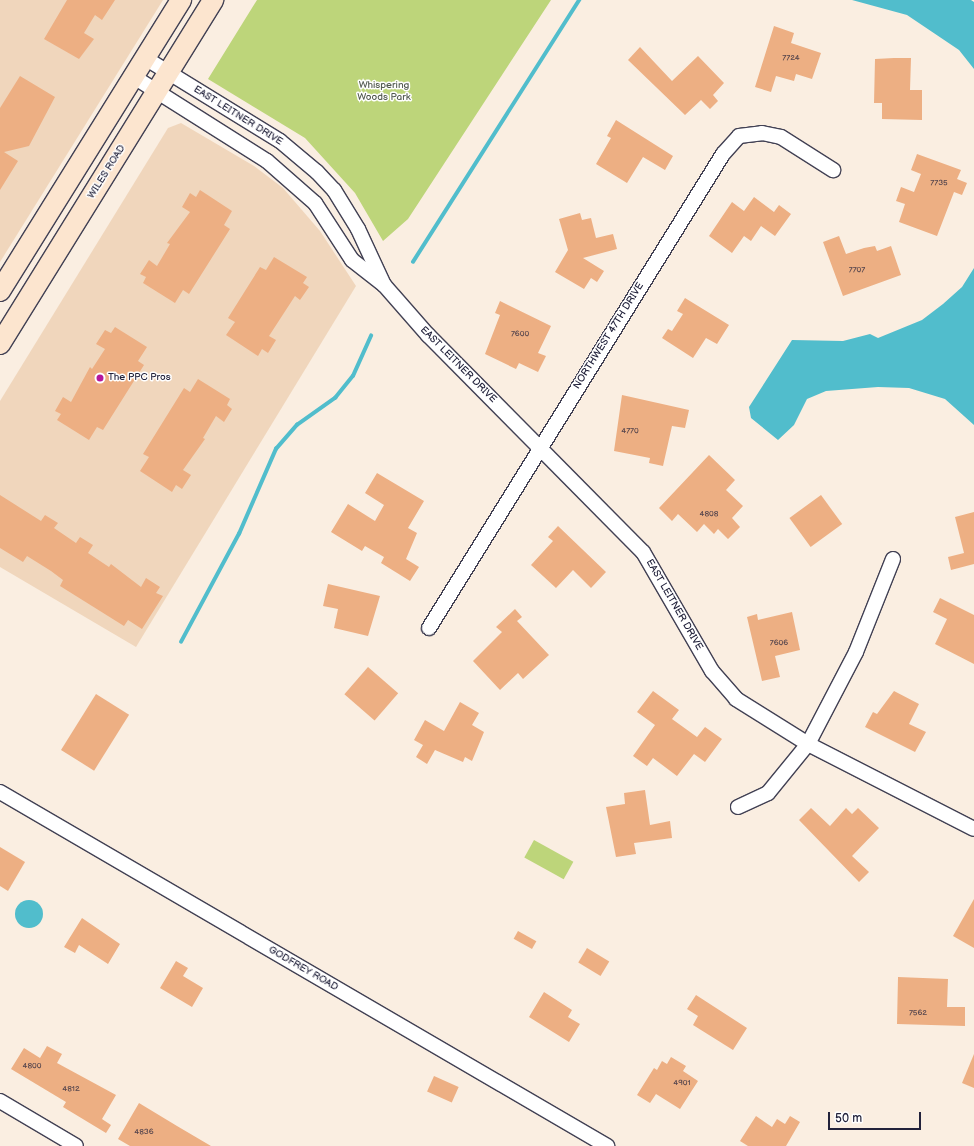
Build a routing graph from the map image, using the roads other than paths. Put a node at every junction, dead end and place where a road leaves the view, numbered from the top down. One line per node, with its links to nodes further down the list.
1 (181, 0): 3 (main road)
2 (213, 0): 4 (main road, WILES ROAD)
3 (145, 58): 4 (street, EAST LEITNER DRIVE); 5 (main road)
4 (169, 72): 6 (main road, WILES ROAD); 7 (street, EAST LEITNER DRIVE)
5 (134, 77): 6 (street, EAST LEITNER DRIVE); 13 (main road)
6 (157, 91): 8 (street, EAST LEITNER DRIVE); 14 (main road, WILES ROAD)
7 (235, 113): 8 (street); 10 (street, EAST LEITNER DRIVE)
8 (223, 133): 11 (street, EAST LEITNER DRIVE)
9 (833, 170): 15 (street, NORTHWEST 47TH DRIVE)
10 (317, 172): 11 (street); 12 (street, EAST LEITNER DRIVE)
11 (301, 188): 12 (street, EAST LEITNER DRIVE)
12 (384, 285): 15 (street, EAST LEITNER DRIVE)
13 (0, 290)
14 (0, 344)
15 (540, 447): 17 (street, NORTHWEST 47TH DRIVE); 18 (street, EAST LEITNER DRIVE)
16 (893, 560): 18 (street)
17 (429, 628)
18 (808, 744): 20 (street); 21 (street, EAST LEITNER DRIVE)
19 (0, 792): 24 (street, GODFREY ROAD)
20 (738, 807)
21 (974, 829)
22 (0, 1101): 23 (street)
23 (76, 1146)
24 (606, 1146)

